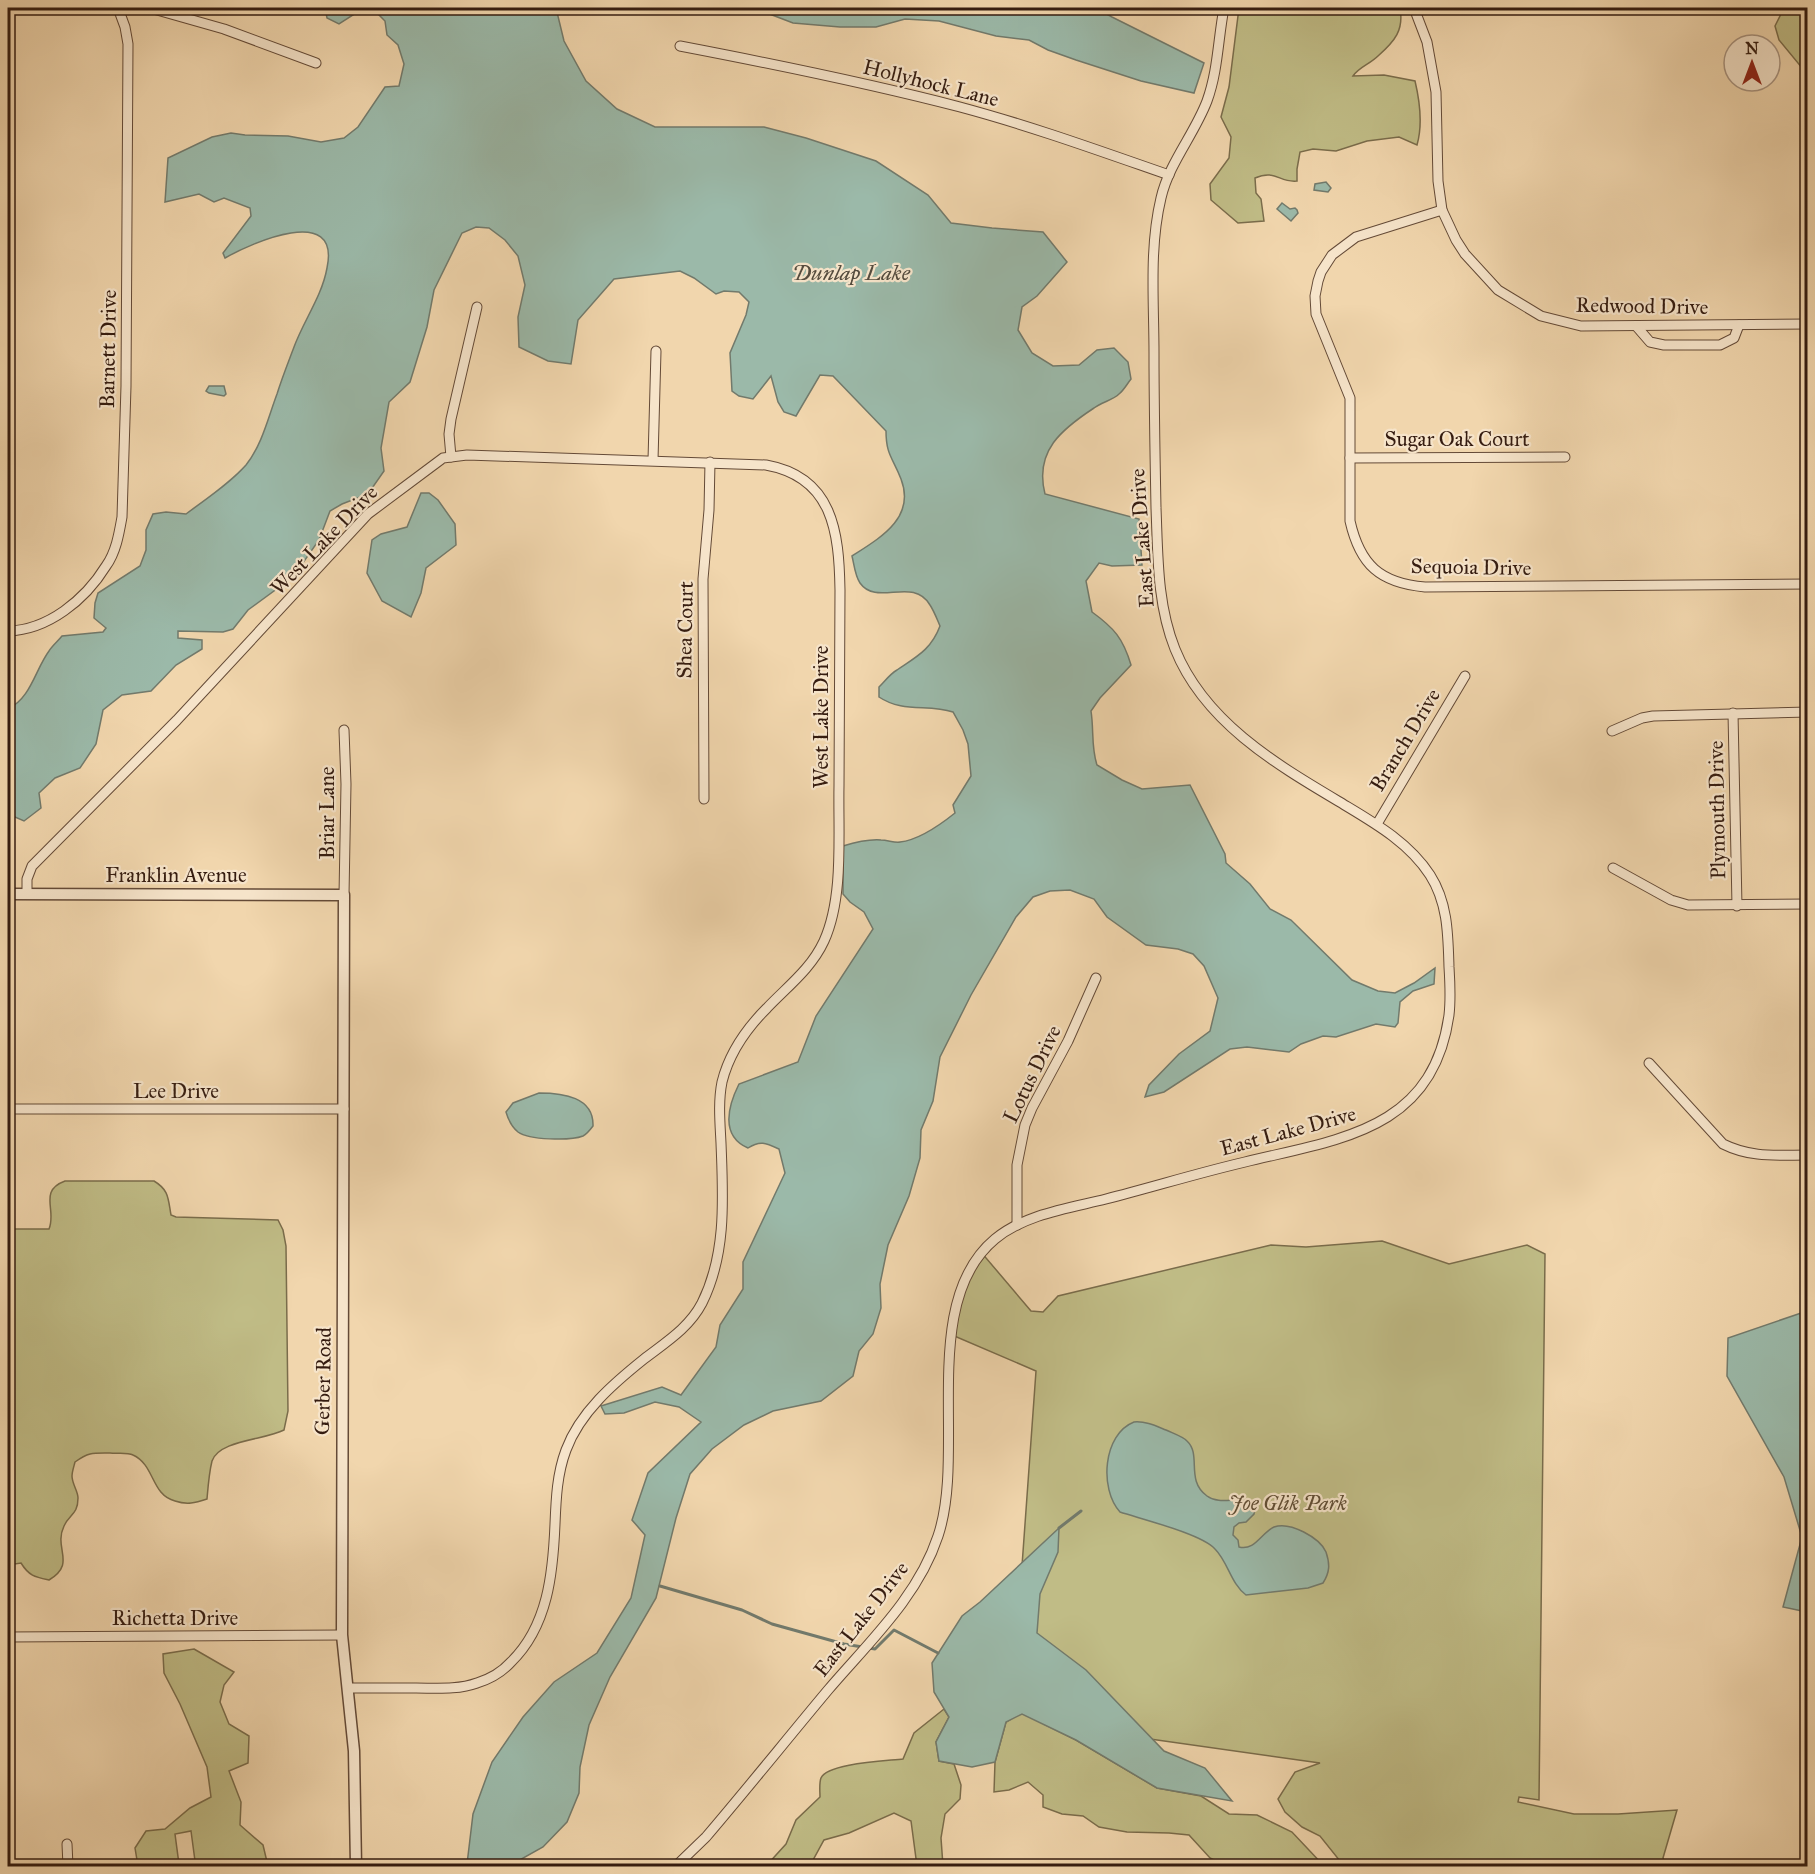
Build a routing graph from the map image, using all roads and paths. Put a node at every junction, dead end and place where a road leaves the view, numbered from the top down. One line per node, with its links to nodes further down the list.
1 (118, 8): 20 (street, Barnett Drive)
2 (150, 8): 6 (street)
3 (1224, 8): 7 (street, East Lake Drive)
4 (1416, 8): 8 (street, Redwood Drive)
5 (680, 46): 7 (street, Hollyhock Lane)
6 (316, 63)
7 (1169, 175): 27 (street, East Lake Drive)
8 (1442, 210): 12 (street, Redwood Drive); 16 (street, Sequoia Drive)
9 (477, 307): 14 (street)
10 (1808, 324): 11 (street, Redwood Drive)
11 (1739, 325): 12 (street, Redwood Drive); 12 (street)
12 (1637, 327)
13 (656, 351): 17 (street)
14 (451, 457): 17 (street, West Lake Drive); 30 (street, West Lake Drive)
15 (1565, 457): 16 (street, Sugar Oak Court)
16 (1350, 458): 19 (street, Sequoia Drive)
17 (653, 460): 18 (street, West Lake Drive)
18 (710, 462): 26 (street, Shea Court); 42 (street, West Lake Drive)
19 (1808, 584)
20 (8, 631)
21 (1466, 676): 27 (street, Branch Drive)
22 (1808, 712): 23 (street)
23 (1733, 713): 25 (street); 33 (street, Plymouth Drive)
24 (344, 730): 31 (street, Briar Lane)
25 (1612, 730)
26 (704, 800)
27 (1377, 824): 39 (street, East Lake Drive)
28 (1613, 868): 33 (street)
29 (8, 894): 30 (street, Franklin Avenue)
30 (27, 894): 31 (street, Franklin Avenue)
31 (344, 896): 37 (street, Gerber Road)
32 (1808, 904): 33 (street)
33 (1737, 906)
34 (1095, 978): 39 (street, Lotus Drive)
35 (1649, 1063): 38 (street)
36 (8, 1109): 37 (street, Lee Drive)
37 (344, 1109): 40 (street, Gerber Road)
38 (1808, 1155)
39 (1017, 1225): 46 (street, East Lake Drive)
40 (342, 1635): 41 (street, Richetta Drive); 42 (street, Gerber Road)
41 (8, 1637)
42 (348, 1688): 45 (street, Gerber Road)
43 (67, 1845): 44 (street)
44 (68, 1866)
45 (356, 1866)
46 (676, 1866)

